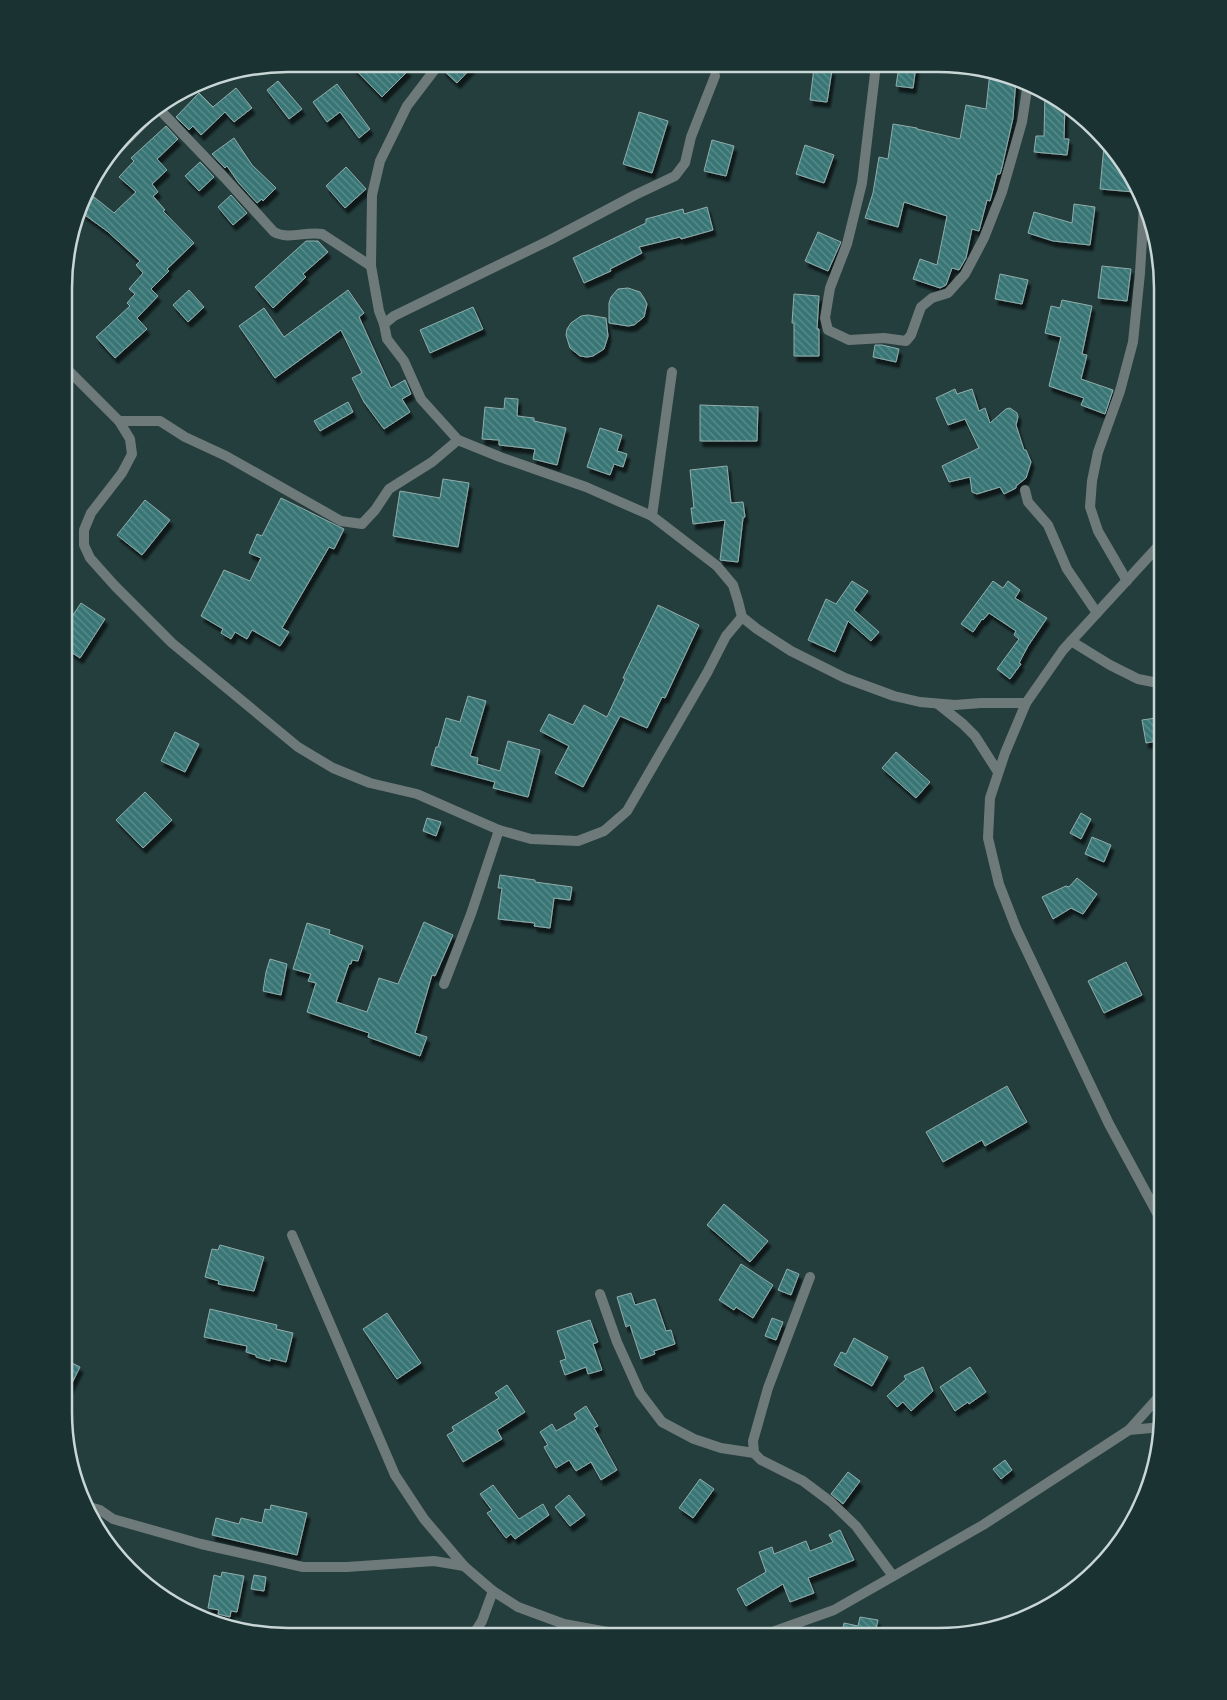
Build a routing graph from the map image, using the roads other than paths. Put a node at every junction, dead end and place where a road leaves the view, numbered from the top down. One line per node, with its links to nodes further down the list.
1 (433, 72): 7 (street)
2 (875, 72): 4 (street)
3 (715, 76): 8 (street)
4 (1027, 92)
5 (163, 113): 7 (street)
6 (1143, 219): 16 (street)
7 (371, 266): 8 (street)
8 (384, 324): 12 (street)
9 (672, 372): 14 (street)
10 (72, 374): 11 (street)
11 (119, 421): 12 (street); 24 (street)
12 (458, 440): 14 (street)
13 (1025, 490): 17 (street)
14 (652, 516): 18 (street)
15 (1154, 551): 16 (street)
16 (1127, 581): 17 (street)
17 (1097, 613): 19 (street)
18 (742, 617): 21 (street); 24 (street)
19 (1072, 641): 20 (street); 22 (street)
20 (1154, 682)
21 (938, 704): 22 (street); 23 (street)
22 (1026, 704): 23 (street)
23 (998, 772): 26 (street)
24 (499, 830): 25 (street)
25 (444, 984)
26 (1154, 1208)
27 (292, 1234): 35 (street)
28 (810, 1277): 33 (street)
29 (600, 1294): 33 (street)
30 (1154, 1402): 32 (street)
31 (1154, 1428): 32 (street)
32 (1129, 1430): 36 (street)
33 (754, 1453): 36 (street)
34 (96, 1509): 35 (street)
35 (464, 1566): 37 (street)
36 (892, 1576): 40 (street)
37 (493, 1591): 38 (street); 39 (street)
38 (478, 1628)
39 (586, 1628)
40 (783, 1628)

